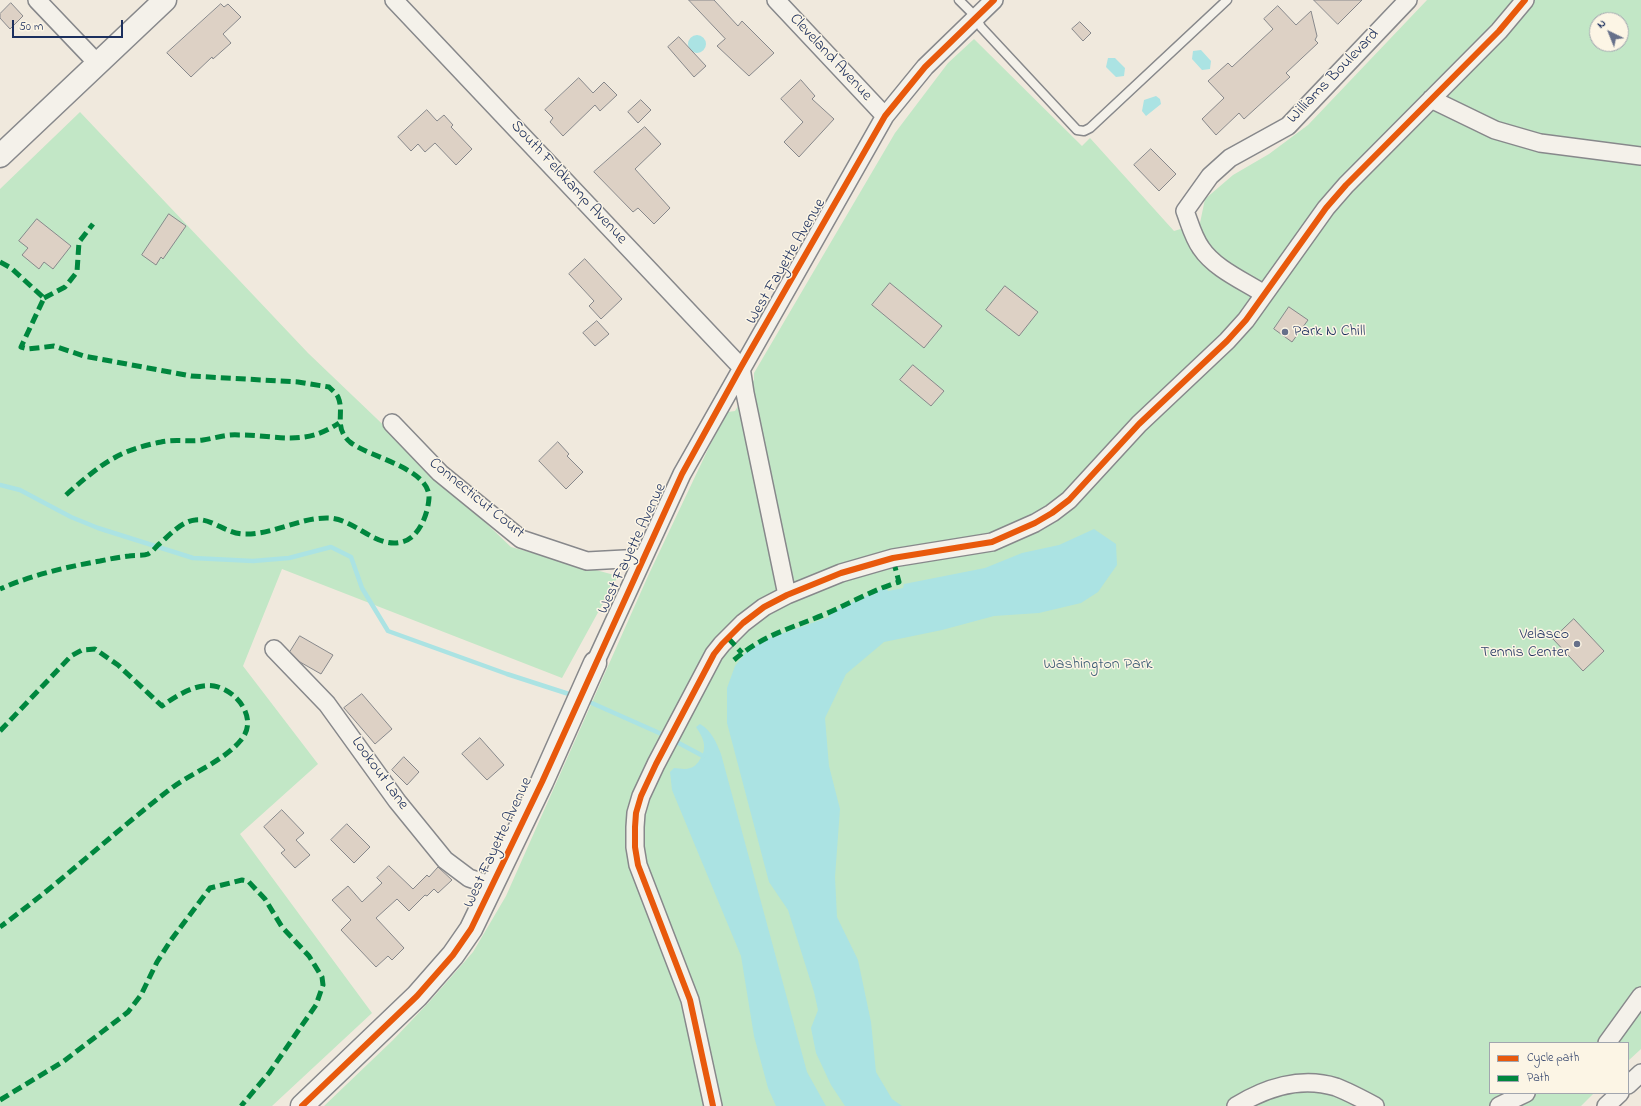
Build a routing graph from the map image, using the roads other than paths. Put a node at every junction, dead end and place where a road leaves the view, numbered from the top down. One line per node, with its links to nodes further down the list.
1 (37, 0): 11 (street)
2 (165, 0): 11 (street)
3 (394, 0): 17 (street, South Feldkamp Avenue)
4 (776, 0): 13 (street, Cleveland Avenue)
5 (959, 0): 10 (lane)
6 (994, 0): 10 (street, West Fayette Avenue)
7 (1227, 0): 10 (lane)
8 (1408, 0): 16 (street, Williams Boulevard)
9 (1525, 0): 12 (street)
10 (976, 17): 13 (street, West Fayette Avenue)
11 (98, 64): 14 (street)
12 (1431, 99): 15 (street); 16 (street)
13 (885, 116): 17 (street, West Fayette Avenue)
14 (0, 156)
15 (1641, 156)
16 (1264, 294): 20 (street)
17 (741, 367): 19 (street, West Fayette Avenue); 20 (street)
18 (392, 423): 19 (street, Connecticut Court)
19 (642, 558): 22 (street, West Fayette Avenue)
20 (787, 595): 31 (street)
21 (274, 649): 23 (street, Lookout Lane)
22 (595, 663): 23 (street, West Fayette Avenue)
23 (493, 886): 30 (street, West Fayette Avenue)
24 (1641, 996): 25 (street)
25 (1609, 1042)
26 (1641, 1073): 27 (street)
27 (1629, 1084)
28 (1524, 1094): 34 (street)
29 (1619, 1094): 35 (street)
30 (302, 1106)
31 (713, 1106)
32 (1236, 1106): 33 (street)
33 (1374, 1106)
34 (1499, 1106)
35 (1606, 1106)

